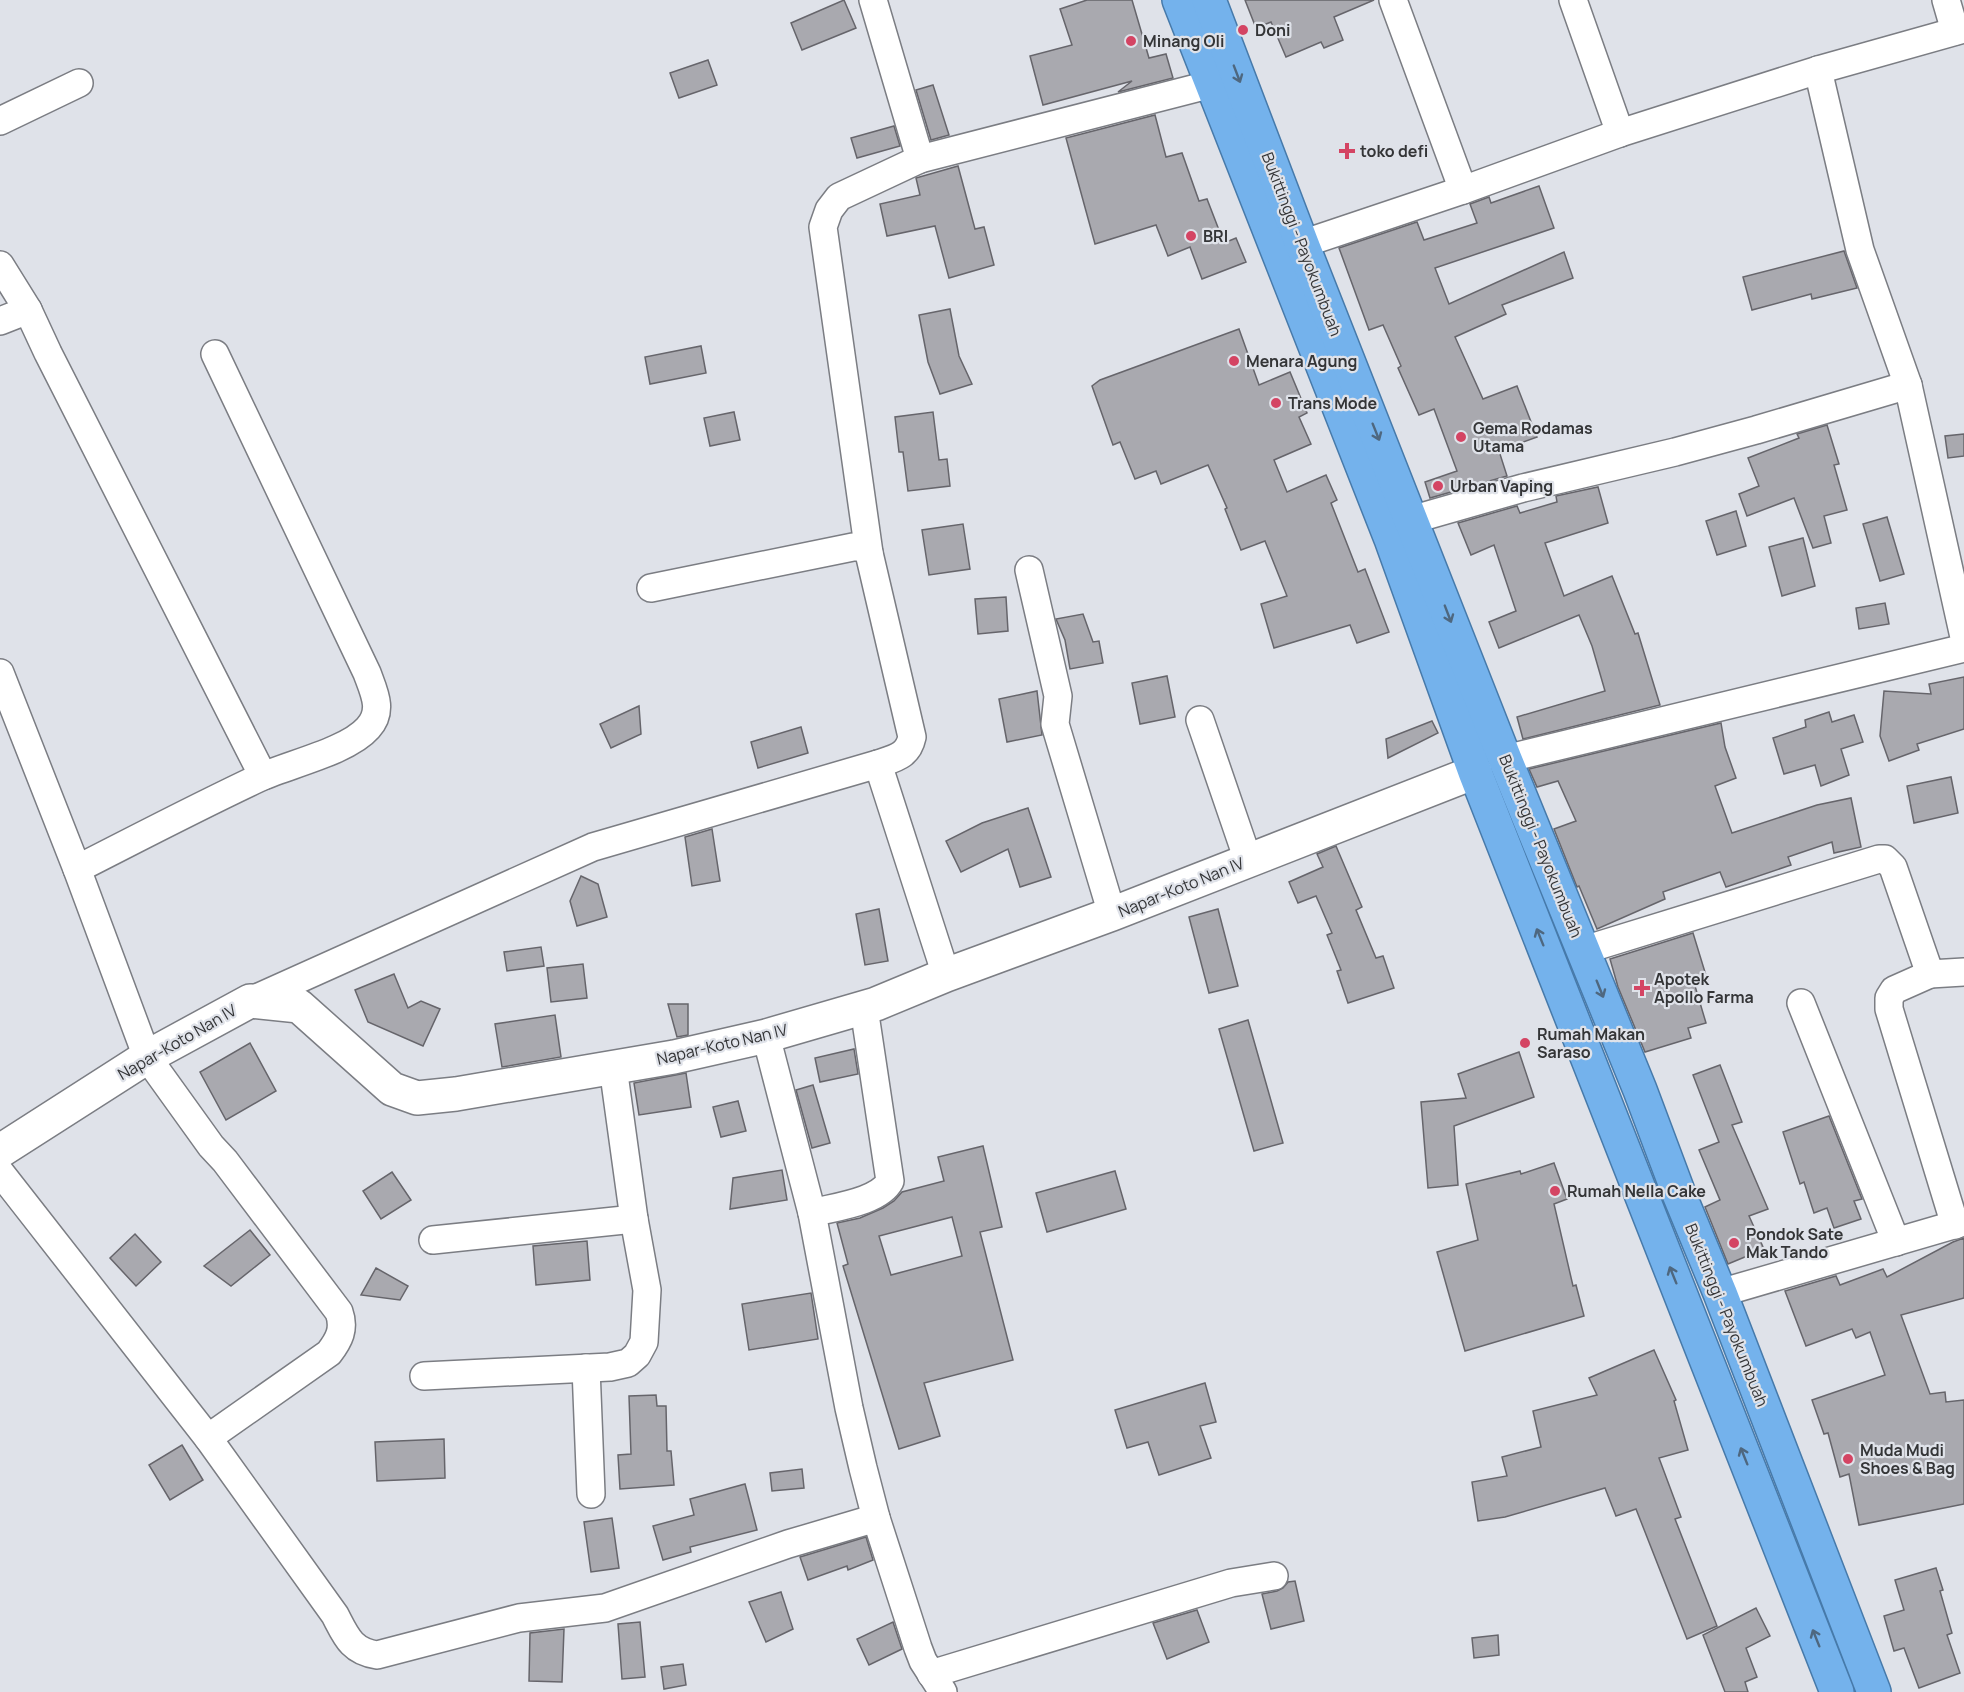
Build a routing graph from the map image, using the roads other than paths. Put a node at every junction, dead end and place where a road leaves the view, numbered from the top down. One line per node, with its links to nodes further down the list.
1 (873, 0): 13 (street)
2 (1179, 0): 10 (highway, Bukittinggi - Payokumbuah)
3 (1209, 0): 15 (highway, Bukittinggi - Payokumbuah, one-way to 15)
4 (1393, 0): 14 (street)
5 (1573, 0): 12 (street)
6 (1946, 0): 7 (street)
7 (1959, 30): 8 (street)
8 (1818, 70): 12 (street); 20 (street)
9 (79, 83): 11 (street)
10 (1212, 84): 13 (street); 31 (highway, Bukittinggi - Payokumbuah)
11 (0, 121)
12 (1620, 133): 14 (street)
13 (920, 159): 22 (street)
14 (1464, 190): 15 (street)
15 (1302, 244): 21 (highway, Bukittinggi - Payokumbuah, one-way to 21)
16 (0, 265): 17 (street)
17 (28, 309): 18 (street); 32 (street)
18 (0, 321)
19 (215, 354): 32 (street)
20 (1908, 385): 21 (street); 25 (street)
21 (1411, 520): 29 (highway, Bukittinggi - Payokumbuah, one-way to 29)
22 (869, 553): 24 (street); 30 (street)
23 (1029, 570): 35 (street)
24 (651, 588)
25 (1964, 637)
26 (1964, 648): 29 (street)
27 (0, 673): 34 (street)
28 (1200, 720): 33 (street)
29 (1505, 759): 36 (highway, Bukittinggi - Payokumbuah)
30 (878, 764): 38 (street); 40 (street)
31 (1475, 772): 33 (street, Napar-Koto Nan IV); 47 (highway, Bukittinggi - Payokumbuah, one-way to 31)
32 (263, 776): 34 (street)
33 (1248, 860): 35 (street, Napar-Koto Nan IV)
34 (77, 869): 44 (street)
35 (1112, 914): 38 (street, Napar-Koto Nan IV)
36 (1584, 950): 39 (street); 46 (highway, Bukittinggi - Payokumbuah, one-way to 46)
37 (1964, 972): 39 (street)
38 (946, 975): 42 (street, Napar-Koto Nan IV)
39 (1930, 975): 54 (street)
40 (250, 1001): 44 (street, Napar-Koto Nan IV); 45 (street, Napar-Koto Nan IV)
41 (1801, 1003): 56 (street)
42 (864, 1008): 43 (street, Napar-Koto Nan IV); 52 (street)
43 (766, 1036): 45 (street, Napar-Koto Nan IV); 52 (street)
44 (147, 1057): 48 (street, Napar-Koto Nan IV); 60 (street)
45 (613, 1067): 53 (street)
46 (1640, 1090): 47 (highway); 50 (highway, Bukittinggi - Payokumbuah)
47 (1606, 1104): 51 (highway, Bukittinggi - Payokumbuah)
48 (0, 1151)
49 (0, 1172): 60 (street)
50 (1679, 1194): 51 (highway); 57 (highway, Bukittinggi - Payokumbuah)
51 (1646, 1206): 65 (highway, Bukittinggi - Payokumbuah, one-way to 51)
52 (812, 1213): 62 (street)
53 (634, 1219): 55 (street); 58 (street)
54 (1960, 1223): 56 (street)
55 (433, 1240)
56 (1896, 1242): 57 (street)
57 (1720, 1293): 66 (highway, Bukittinggi - Payokumbuah)
58 (586, 1368): 59 (street); 61 (street)
59 (424, 1376)
60 (208, 1438): 62 (street)
61 (591, 1494)
62 (876, 1518): 64 (street)
63 (1274, 1576): 64 (street)
64 (937, 1683)
65 (1837, 1692)
66 (1874, 1692)

